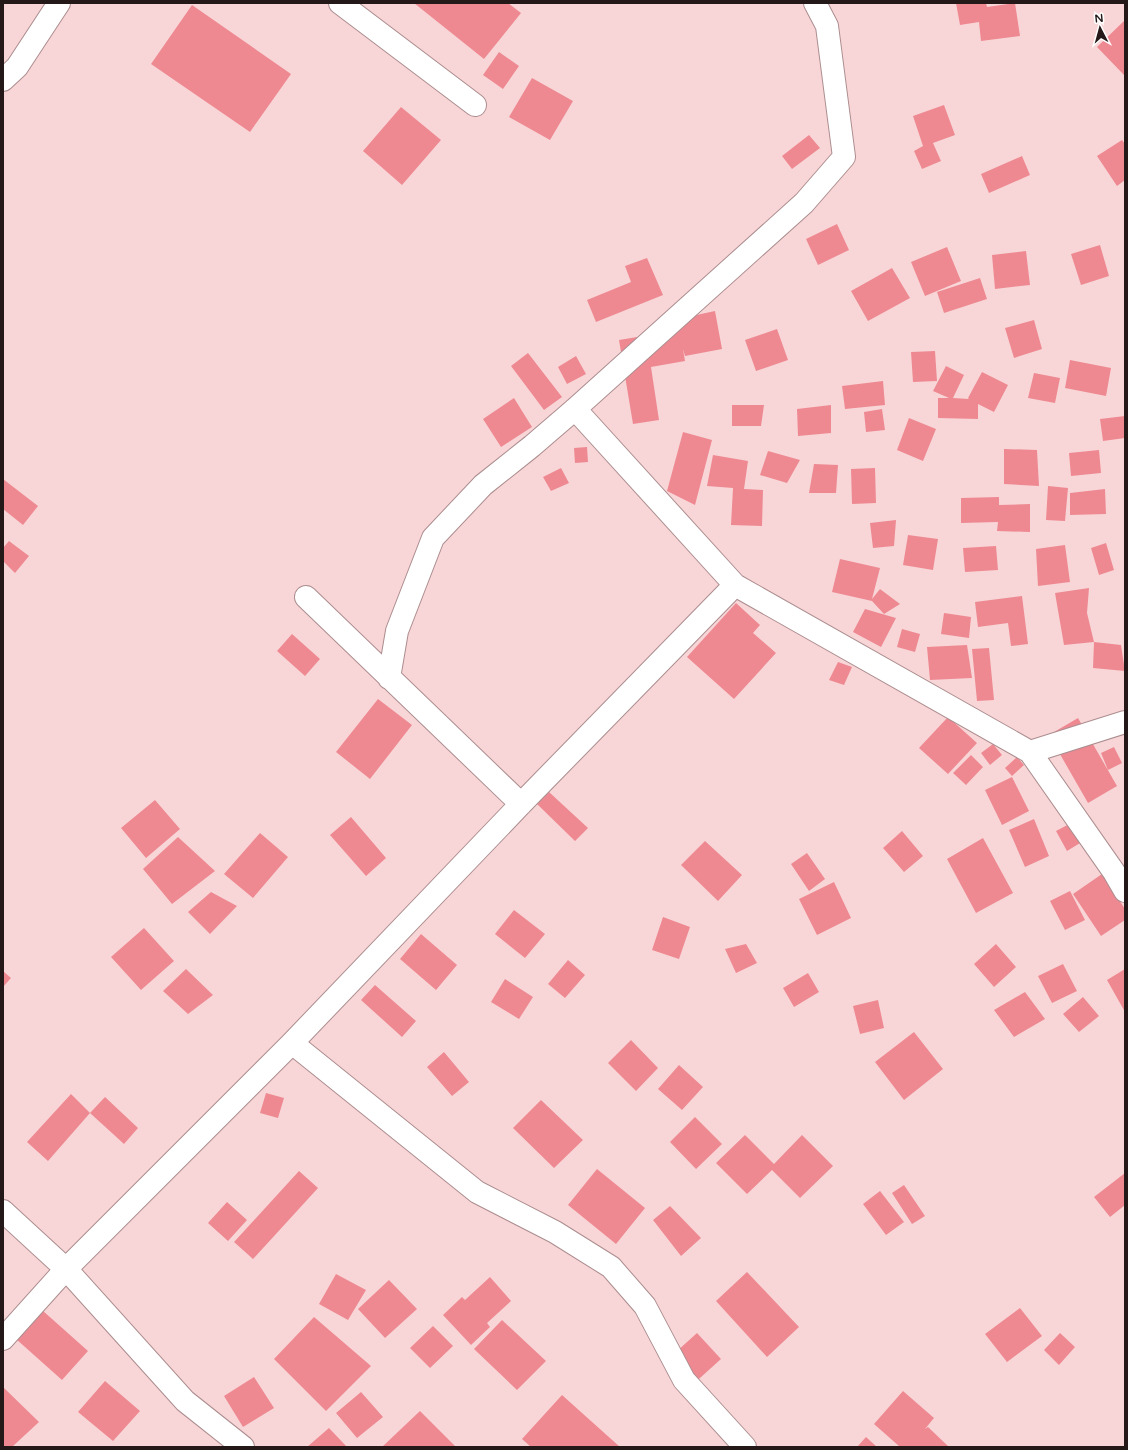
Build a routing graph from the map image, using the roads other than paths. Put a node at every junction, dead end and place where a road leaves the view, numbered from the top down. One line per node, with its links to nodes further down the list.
1 (59, 3): 4 (street)
2 (340, 3): 5 (street)
3 (815, 3): 6 (street)
4 (3, 80)
5 (475, 105)
6 (575, 409): 7 (street); 9 (street)
7 (735, 585): 11 (street); 12 (street)
8 (306, 598): 9 (street)
9 (389, 678): 12 (street)
10 (1125, 722): 11 (street)
11 (1030, 752): 13 (street)
12 (521, 804): 14 (street)
13 (1125, 891)
14 (292, 1043): 16 (street); 19 (street)
15 (3, 1211): 16 (street)
16 (66, 1270): 17 (street); 18 (street)
17 (3, 1339)
18 (243, 1447)
19 (745, 1447)

